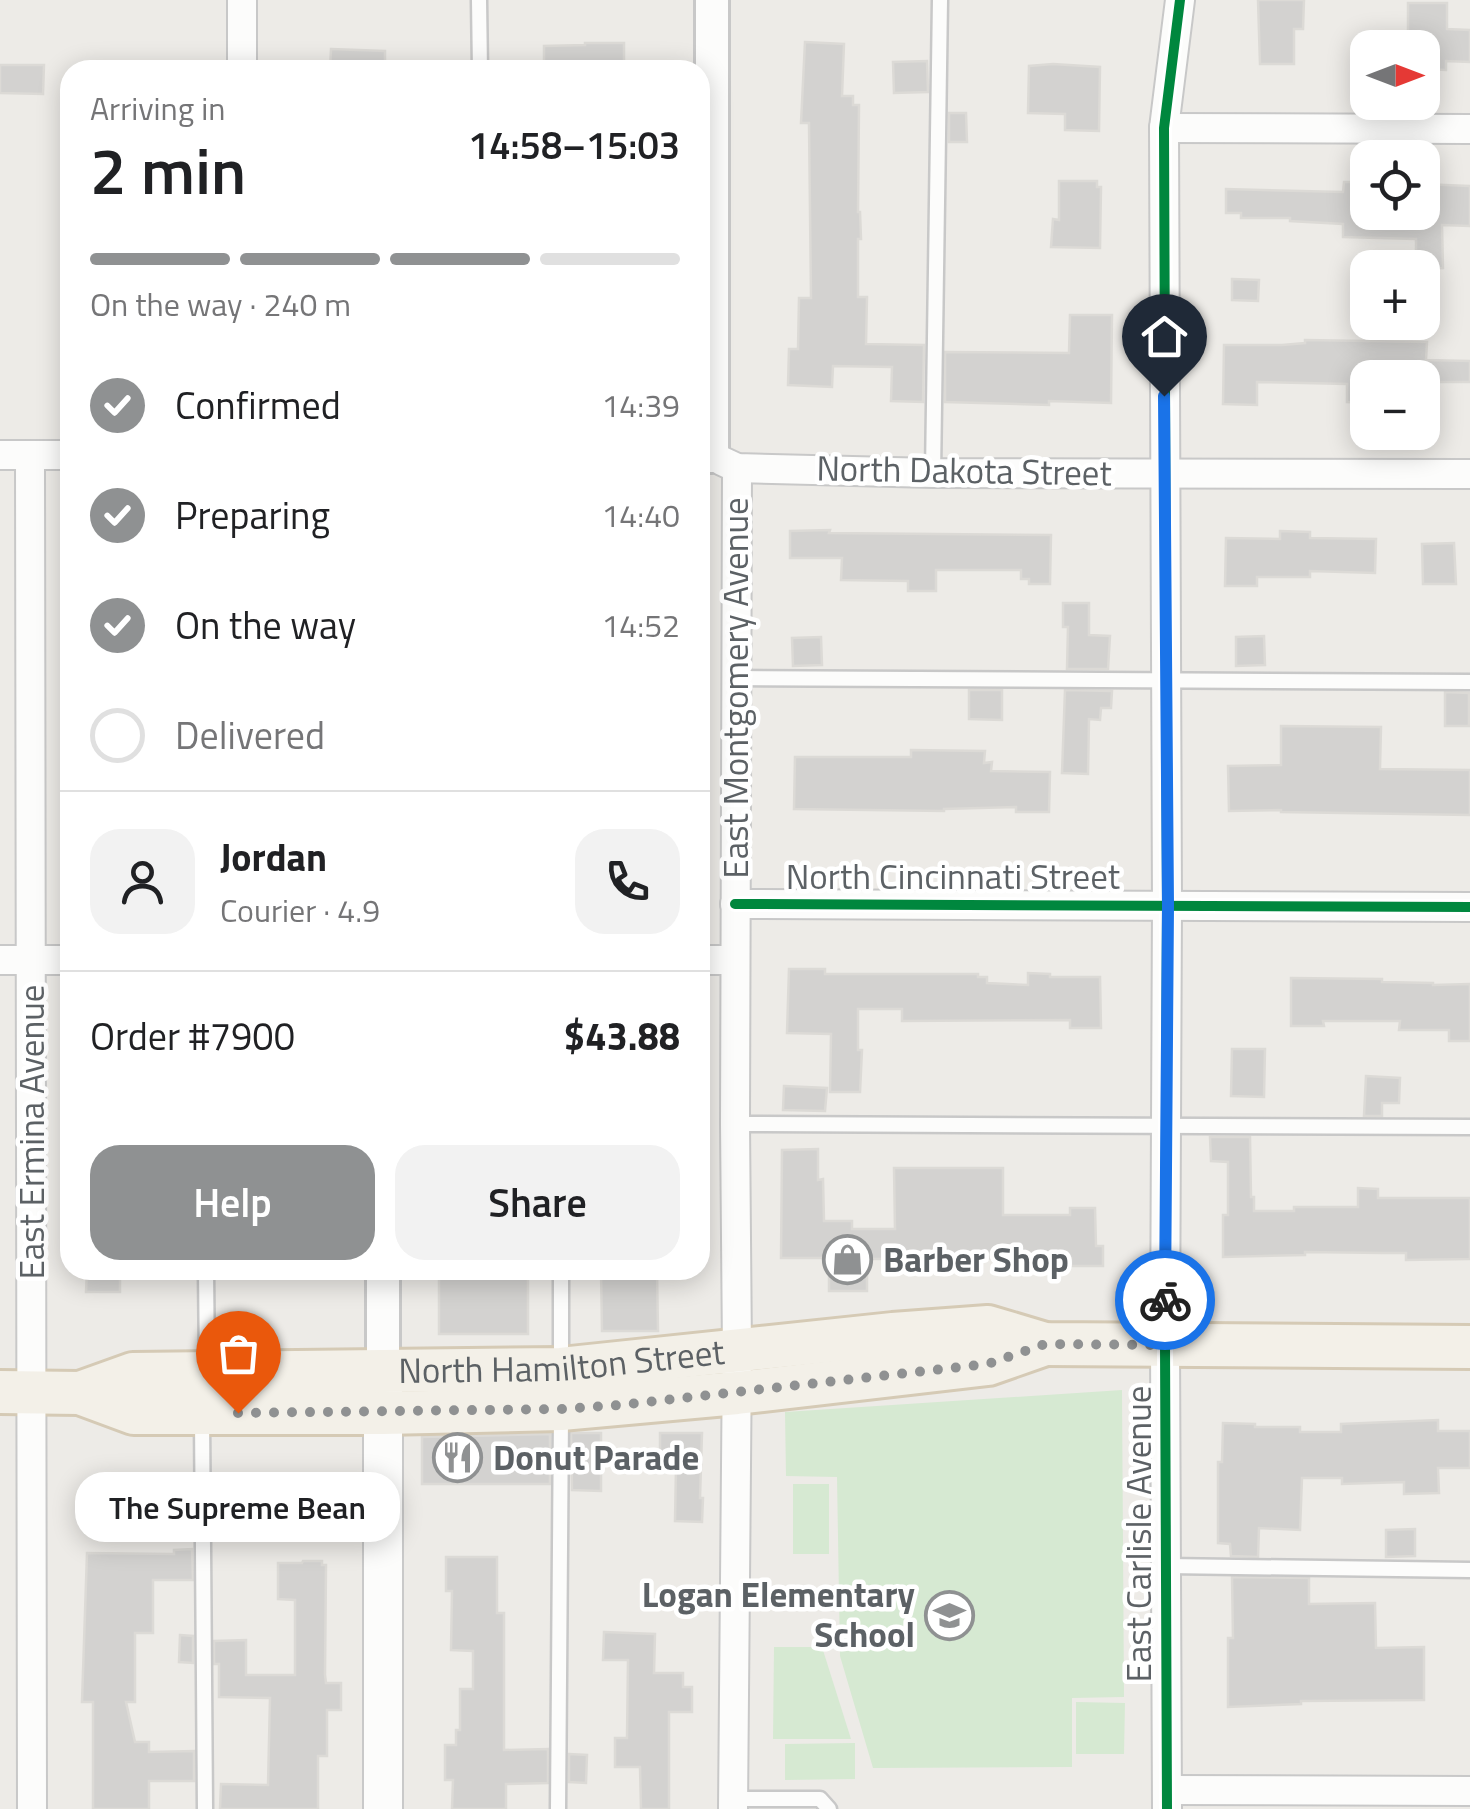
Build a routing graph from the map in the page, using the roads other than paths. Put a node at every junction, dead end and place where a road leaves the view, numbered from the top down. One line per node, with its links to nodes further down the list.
1 (242, 0): 6 (street)
2 (479, 0): 7 (lane)
3 (712, 0): 13 (street, East Montgomery Avenue)
4 (940, 0): 14 (lane)
5 (1180, 0): 8 (street, East Carlisle Avenue)
6 (242, 60)
7 (480, 60)
8 (1164, 128): 9 (street); 15 (street, East Carlisle Avenue)
9 (1470, 129)
10 (0, 456): 11 (street)
11 (30, 456): 12 (street); 24 (street, East Ermina Avenue)
12 (60, 456)
13 (716, 460): 14 (street, North Dakota Street); 17 (street, East Montgomery Avenue)
14 (933, 473): 15 (street, North Dakota Street)
15 (1164, 473): 16 (street, North Dakota Street); 18 (street, East Carlisle Avenue)
16 (1470, 474)
17 (736, 678): 18 (lane); 20 (street, East Montgomery Avenue)
18 (1165, 682): 19 (lane); 21 (street, East Carlisle Avenue)
19 (1470, 682)
20 (735, 904): 21 (street, North Cincinnati Street); 27 (street, East Montgomery Avenue)
21 (1168, 906): 22 (street, North Cincinnati Street); 29 (street, East Carlisle Avenue)
22 (1470, 906)
23 (0, 960): 24 (street)
24 (32, 960): 25 (street); 38 (street, East Ermina Avenue)
25 (60, 960)
26 (710, 960): 27 (street)
27 (735, 960): 28 (street, East Montgomery Avenue)
28 (735, 1124): 29 (lane); 36 (street, East Montgomery Avenue)
29 (1166, 1125): 30 (lane); 34 (street, East Carlisle Avenue)
30 (1470, 1126)
31 (206, 1280): 40 (lane)
32 (382, 1280): 39 (street)
33 (561, 1280): 37 (lane)
34 (1165, 1345): 35 (main road, North Hamilton Street); 36 (main road, North Hamilton Street); 41 (street, East Carlisle Avenue)
35 (1470, 1347)
36 (737, 1373): 37 (main road, North Hamilton Street); 45 (street, East Montgomery Avenue)
37 (561, 1389): 39 (main road, North Hamilton Street); 49 (lane)
38 (16, 1392): 40 (main road, North Hamilton Street); 46 (street, East Ermina Avenue)
39 (383, 1392): 40 (main road, North Hamilton Street); 48 (main road)
40 (204, 1393): 47 (lane)
41 (1166, 1566): 42 (lane); 44 (street, East Carlisle Avenue)
42 (1470, 1570)
43 (1470, 1791): 44 (street)
44 (1167, 1799)
45 (733, 1804): 50 (lane)
46 (32, 1809)
47 (205, 1809)
48 (383, 1809)
49 (558, 1809)
50 (830, 1809)

